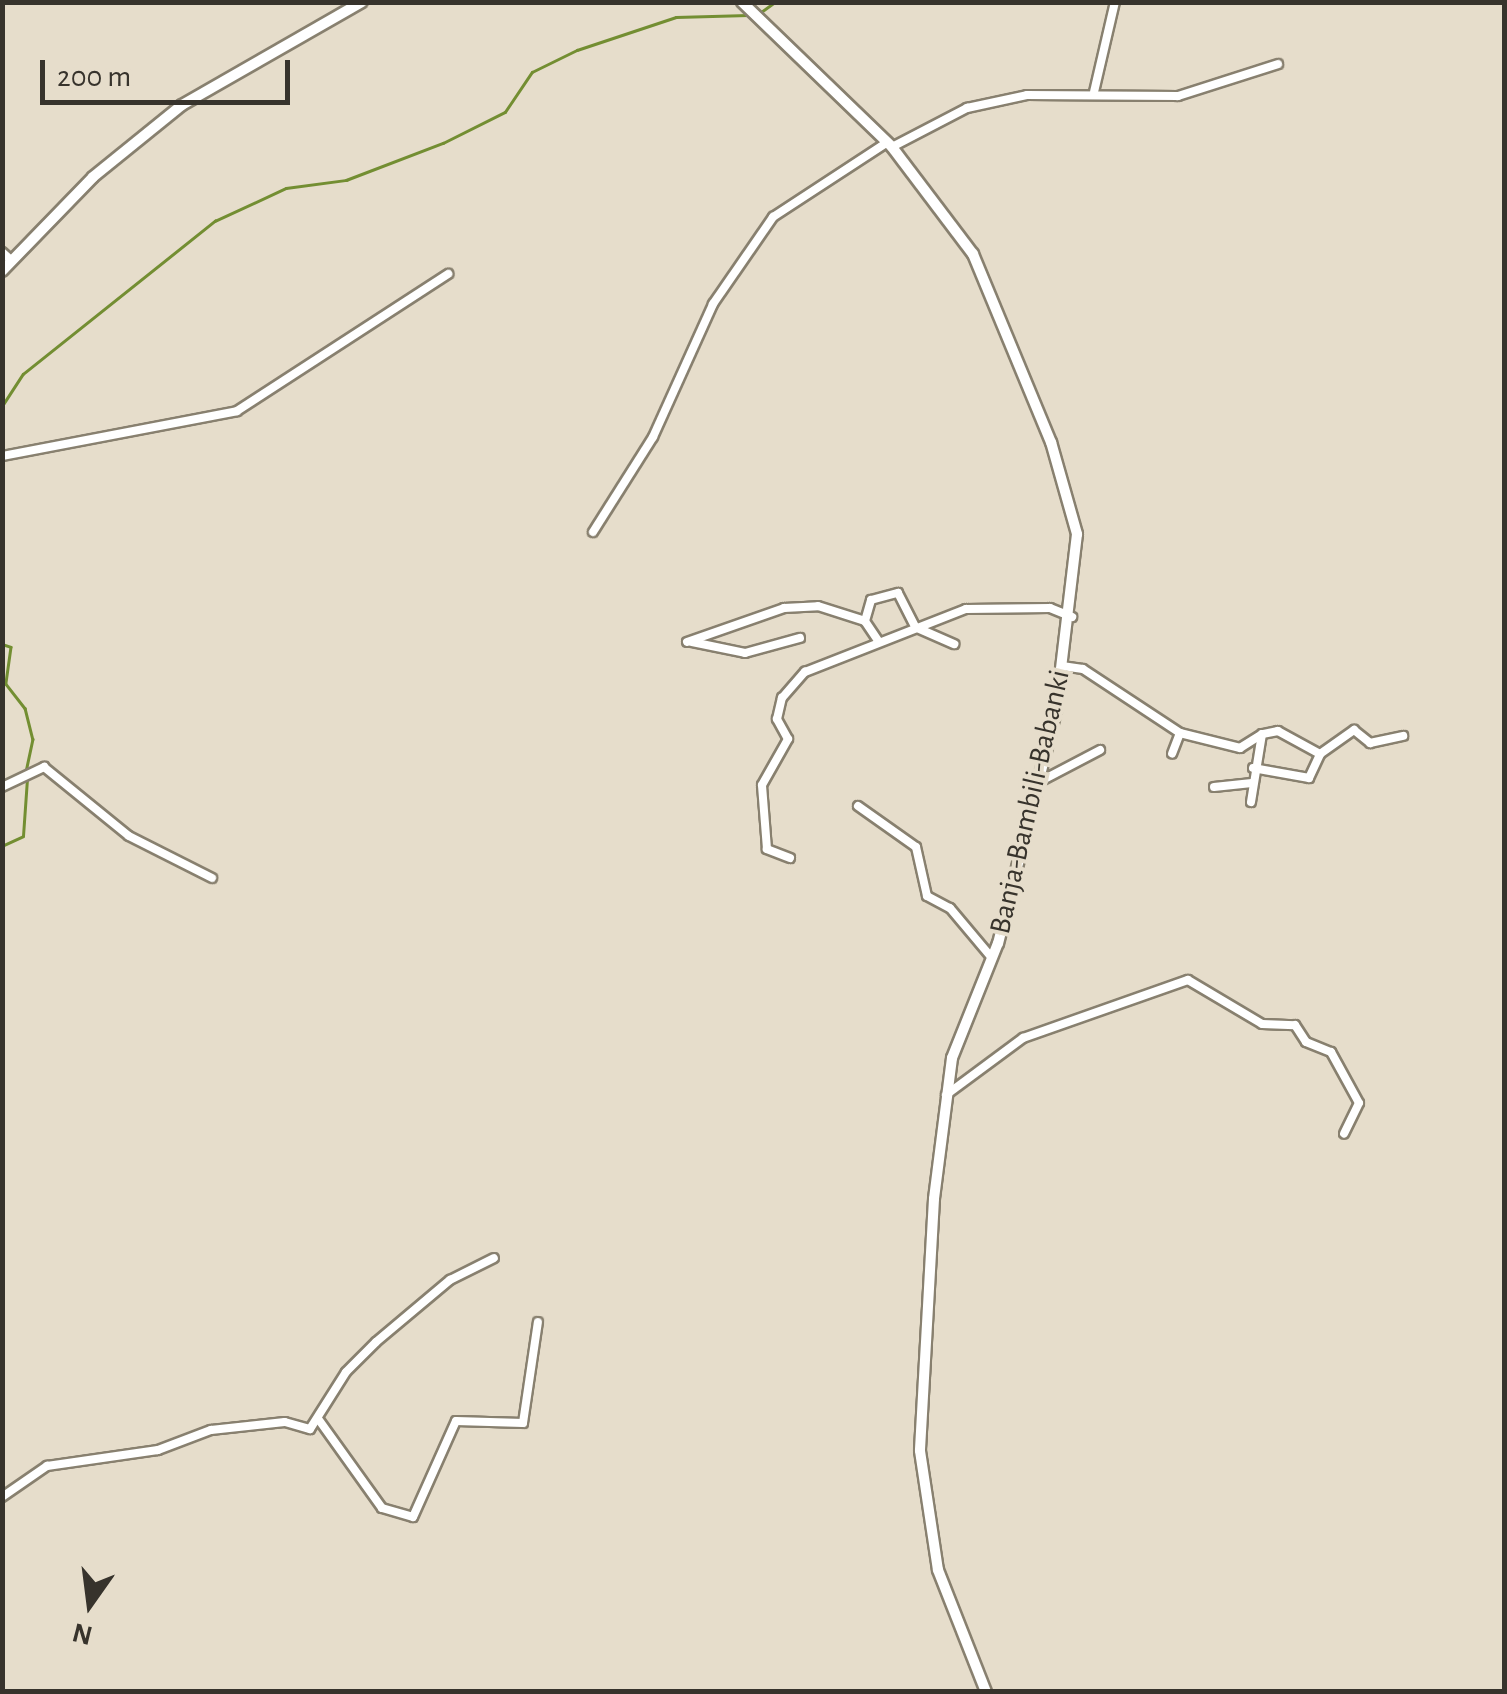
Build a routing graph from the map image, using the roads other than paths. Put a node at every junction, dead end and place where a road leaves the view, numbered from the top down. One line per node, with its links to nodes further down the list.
1 (362, 2): 7 (street)
2 (742, 2): 6 (street, Banja-Bambili-Babanki)
3 (1115, 2): 5 (street)
4 (1278, 64): 5 (street)
5 (1094, 92): 6 (street)
6 (889, 145): 11 (street); 12 (street, Banja-Bambili-Babanki)
7 (6, 256): 8 (street)
8 (2, 271)
9 (448, 274): 10 (street)
10 (2, 456)
11 (592, 532)
12 (1072, 617): 14 (street); 18 (street, Banja-Bambili-Babanki)
13 (865, 621): 14 (street); 15 (street); 16 (street)
14 (915, 627): 16 (street); 17 (street)
15 (800, 638)
16 (879, 642): 32 (street)
17 (954, 644)
18 (1062, 666): 19 (street); 27 (street, Banja-Bambili-Babanki)
19 (1180, 733): 20 (street); 23 (street)
20 (1262, 734): 24 (street); 25 (street)
21 (1402, 736): 24 (street)
22 (1100, 750): 27 (street)
23 (1172, 754)
24 (1320, 754): 25 (street)
25 (1253, 768): 26 (street)
26 (1252, 783): 29 (street); 30 (street)
27 (1033, 785): 34 (street, Banja-Bambili-Babanki)
28 (2, 787): 33 (street)
29 (1214, 787)
30 (1252, 802)
31 (858, 806): 34 (street)
32 (790, 858)
33 (212, 878)
34 (992, 958): 35 (street, Banja-Bambili-Babanki)
35 (946, 1094): 36 (street); 41 (street, Banja-Bambili-Babanki)
36 (1344, 1134)
37 (494, 1258): 39 (street)
38 (538, 1322): 39 (street)
39 (320, 1420): 40 (street)
40 (2, 1497)
41 (986, 1692)

